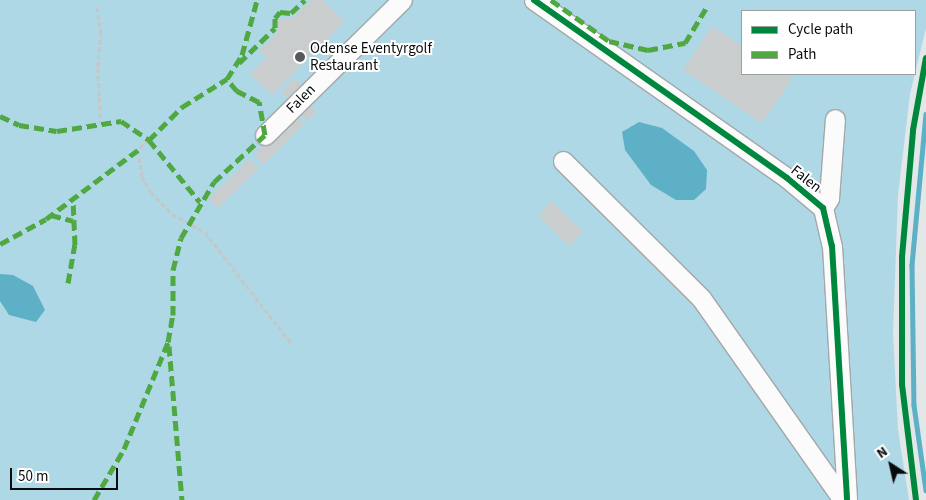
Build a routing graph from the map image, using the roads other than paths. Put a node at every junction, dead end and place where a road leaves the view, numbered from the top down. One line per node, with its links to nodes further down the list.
1 (402, 0): 4 (street, Falen)
2 (534, 0): 6 (street, Falen)
3 (835, 120): 6 (street)
4 (264, 135)
5 (562, 161): 7 (street)
6 (823, 208): 8 (street, Falen)
7 (842, 500)
8 (847, 500)

